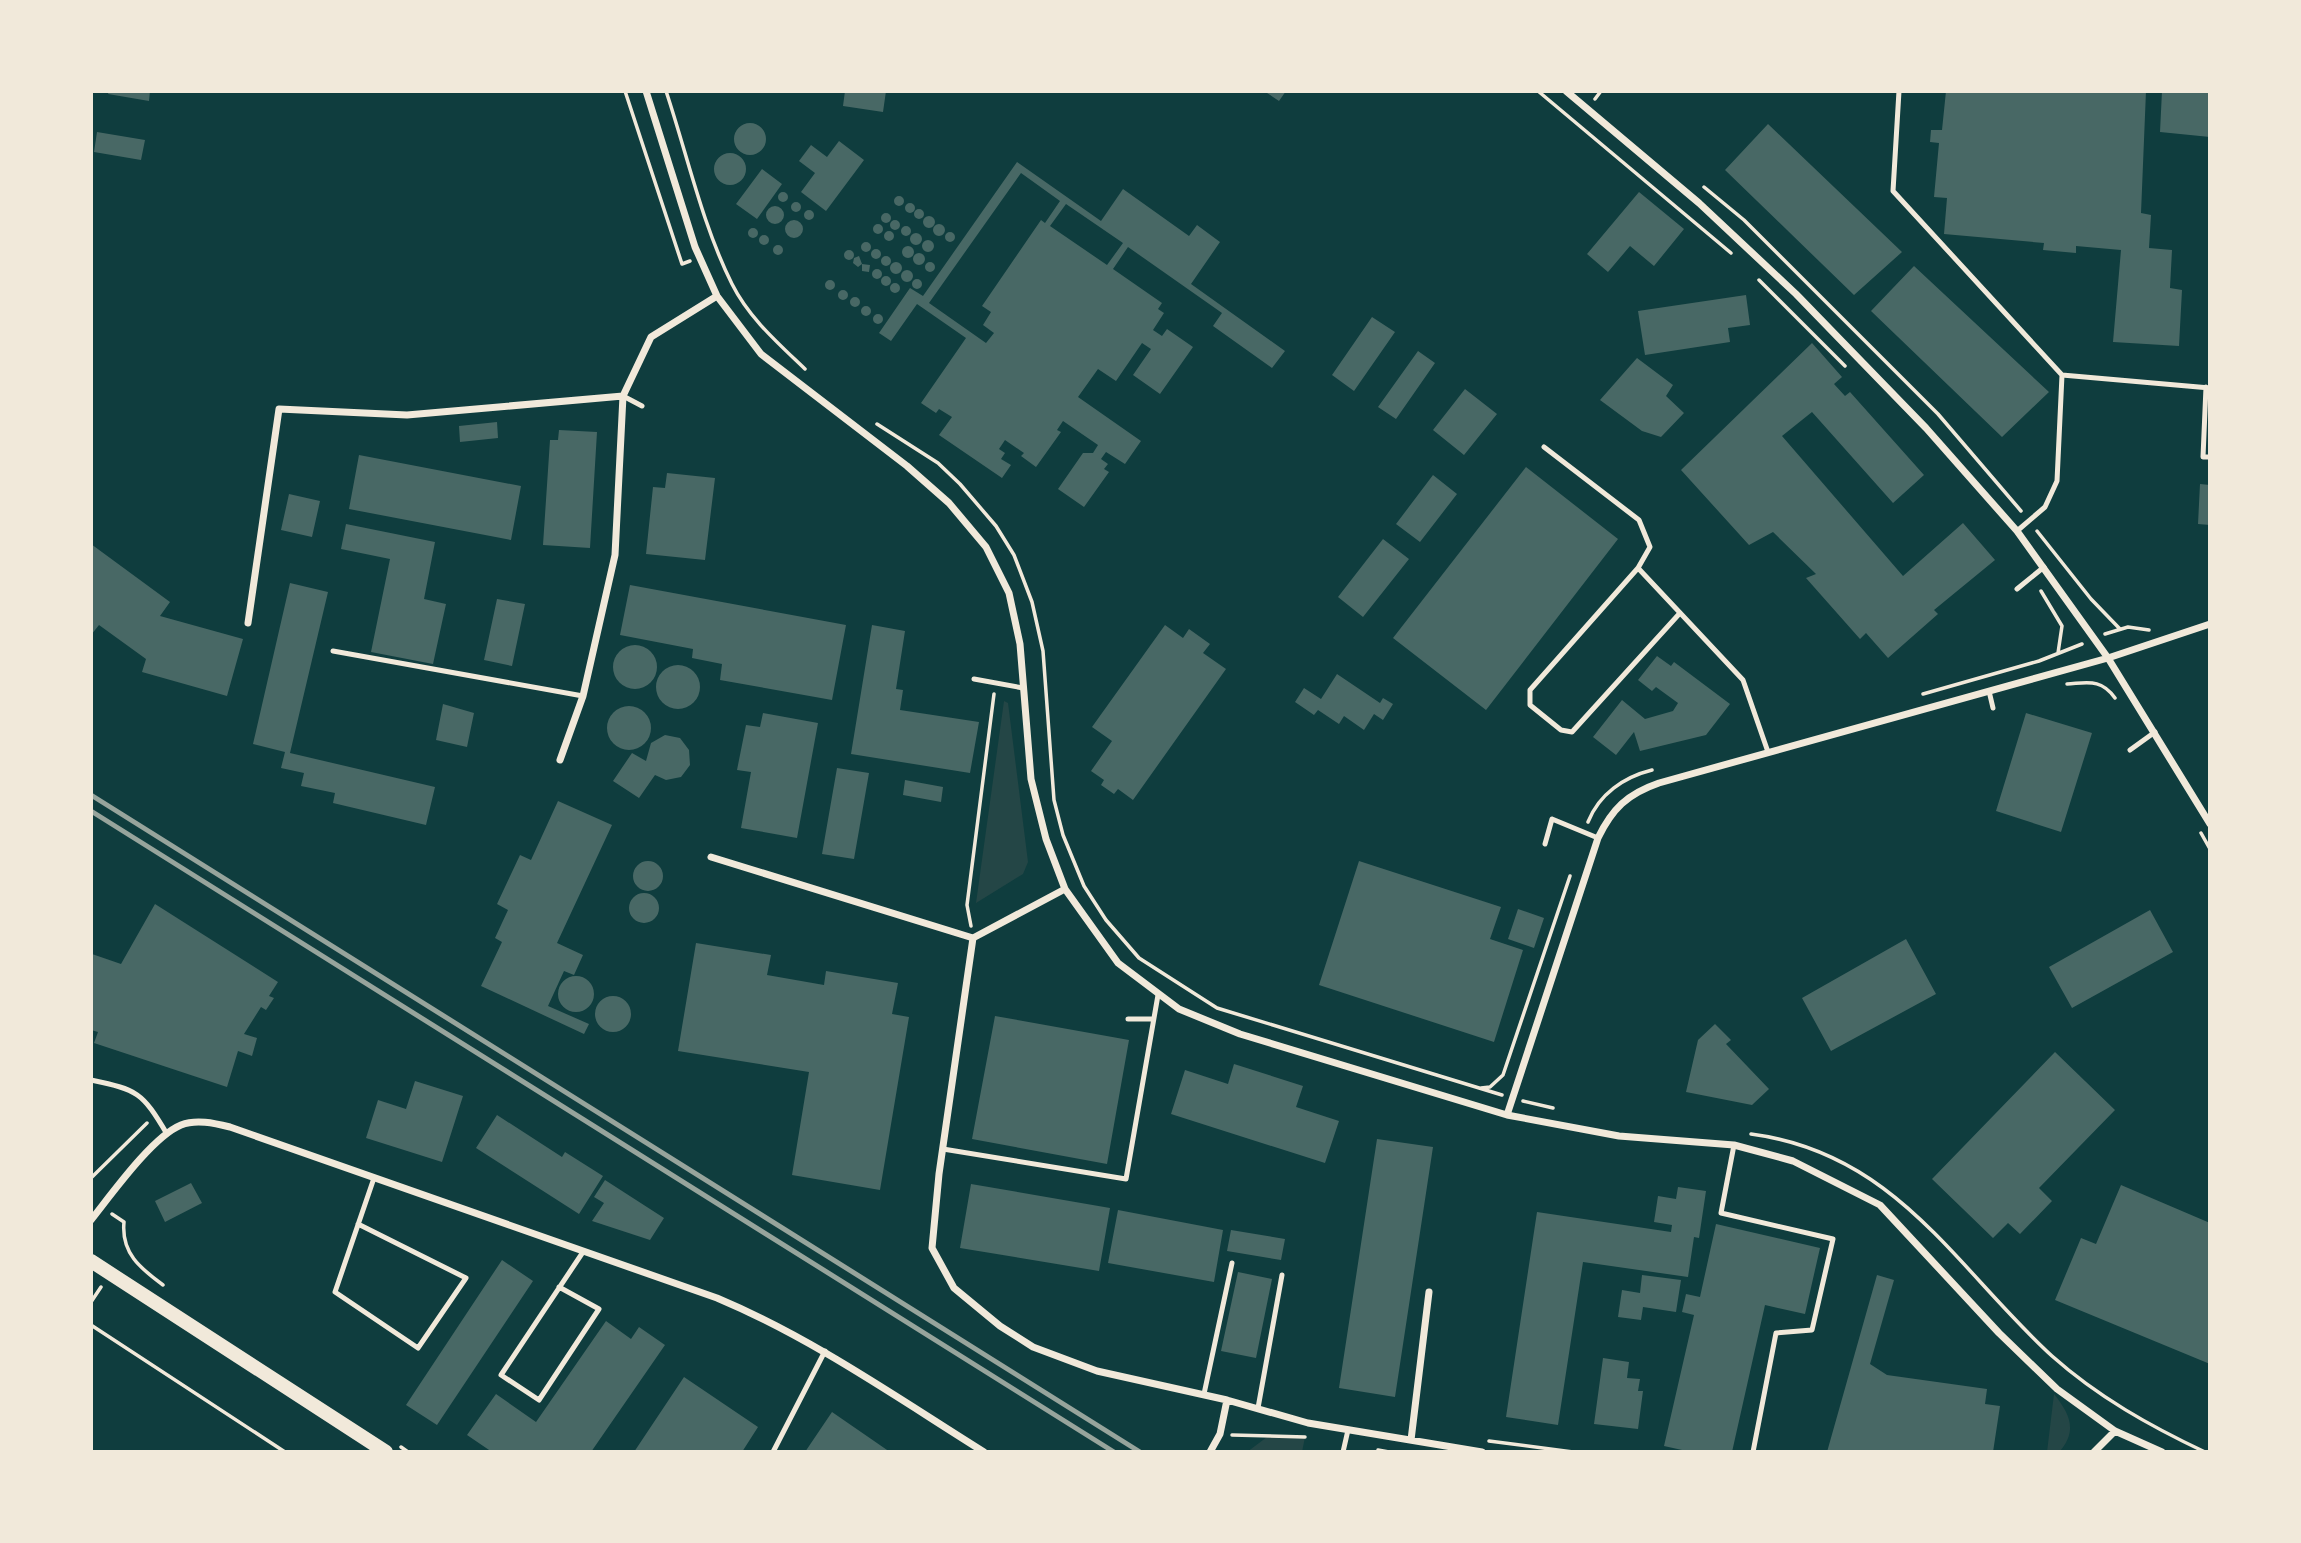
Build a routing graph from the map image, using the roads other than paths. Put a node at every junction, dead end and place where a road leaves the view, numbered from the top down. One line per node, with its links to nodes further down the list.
1 (646, 91): 4 (street)
2 (1566, 91): 11 (street)
3 (1899, 91): 5 (lane)
4 (717, 296): 7 (street); 21 (street)
5 (2062, 375): 6 (lane); 11 (lane)
6 (2208, 388): 10 (lane)
7 (623, 396): 8 (lane); 16 (street); 23 (street)
8 (642, 406)
9 (1544, 446): 13 (lane)
10 (2210, 457)
11 (2017, 531): 12 (street)
12 (2044, 567): 14 (lane); 19 (street)
13 (1637, 568): 15 (lane); 15 (lane)
14 (2017, 589)
15 (1680, 613): 27 (lane)
16 (248, 624)
17 (2210, 624): 19 (street)
18 (333, 652): 23 (lane)
19 (2108, 658): 22 (street); 25 (street)
20 (975, 679): 21 (lane)
21 (1023, 688): 33 (street)
22 (1989, 691): 24 (lane); 27 (street)
23 (583, 696): 28 (street)
24 (1993, 708)
25 (2155, 732): 26 (lane); 29 (street)
26 (2130, 750)
27 (1768, 752): 30 (street)
28 (561, 760)
29 (2210, 824)
30 (1598, 838): 31 (lane); 39 (street)
31 (1545, 844)
32 (711, 857): 34 (street)
33 (1065, 889): 34 (street); 35 (street)
34 (973, 939): 42 (street)
35 (1158, 995): 37 (lane); 39 (street)
36 (1128, 1019): 37 (lane)
37 (1153, 1019): 42 (lane)
38 (91, 1080): 40 (lane)
39 (1507, 1115): 41 (street)
40 (167, 1134): 43 (street); 44 (street)
41 (1734, 1145): 57 (street); 66 (lane)
42 (943, 1149): 53 (street)
43 (374, 1178): 45 (lane); 46 (street)
44 (91, 1220)
45 (358, 1224): 45 (lane)
46 (583, 1252): 50 (lane); 52 (street)
47 (91, 1261): 59 (main road)
48 (1231, 1263): 53 (lane)
49 (1282, 1276): 55 (lane)
50 (559, 1287): 50 (lane)
51 (1429, 1292): 58 (street)
52 (825, 1351): 61 (lane); 62 (street)
53 (1204, 1394): 54 (street)
54 (1227, 1400): 55 (street); 63 (street)
55 (1258, 1408): 56 (street)
56 (1348, 1430): 58 (street); 64 (lane)
57 (2115, 1431): 67 (street); 68 (street)
58 (1411, 1440): 60 (street)
59 (391, 1448)
60 (1444, 1449): 65 (street)
61 (773, 1452)
62 (984, 1452)
63 (1210, 1452)
64 (1343, 1452)
65 (1482, 1452)
66 (1753, 1452)
67 (2094, 1452)
68 (2162, 1452)

